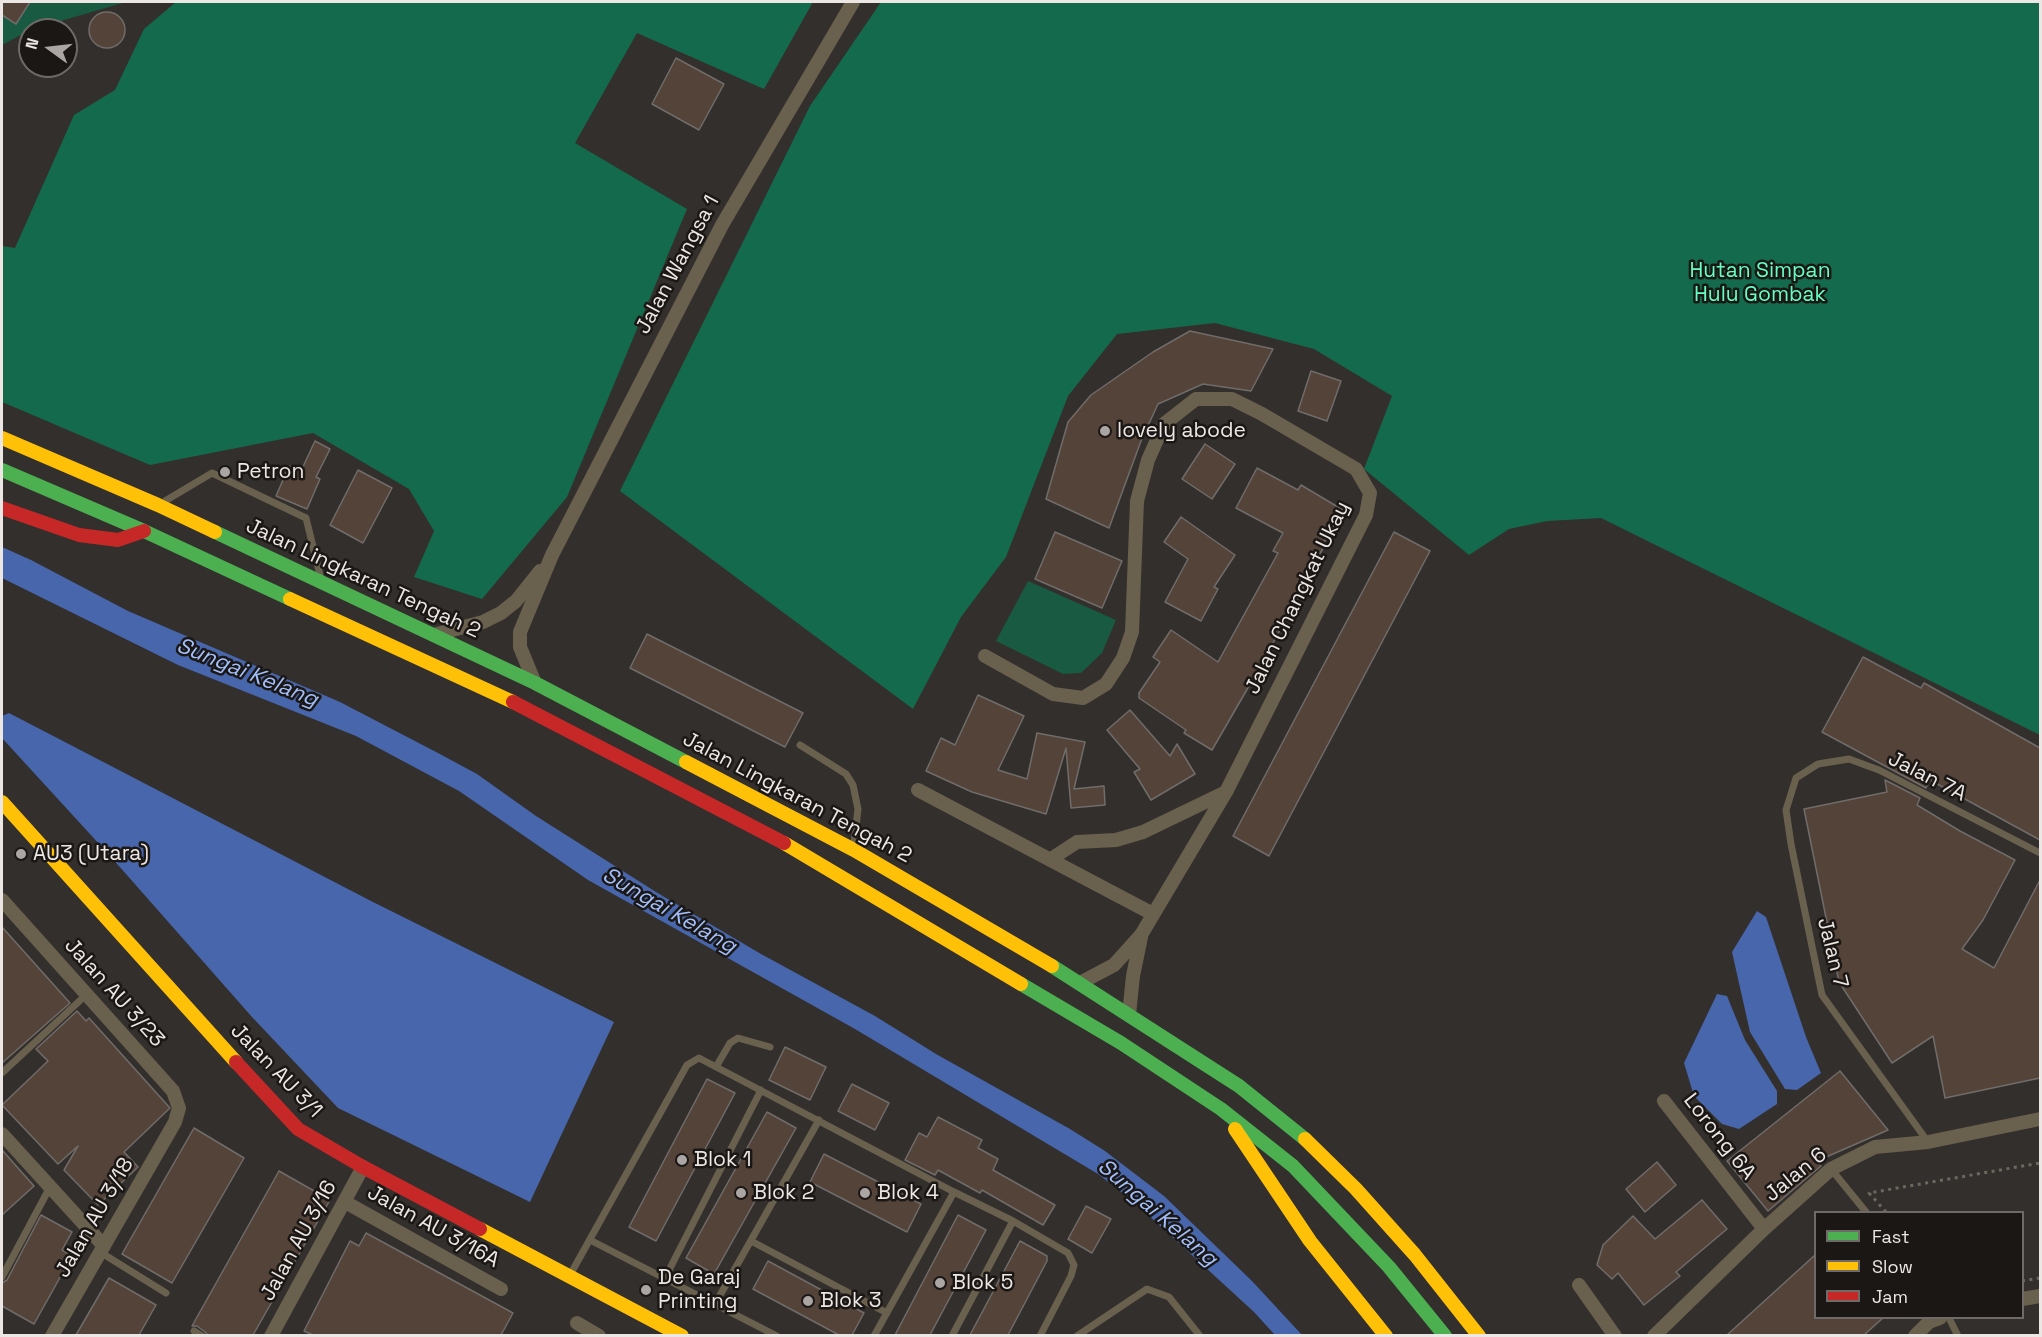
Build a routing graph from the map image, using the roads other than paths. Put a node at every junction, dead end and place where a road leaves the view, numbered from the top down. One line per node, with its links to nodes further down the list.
1 (853, 2): 7 (street, Jalan Wangsa 1)
2 (2, 438): 4 (main road, Jalan Lingkaran Tengah 2)
3 (2, 470): 6 (main road)
4 (158, 505): 8 (main road, Jalan Lingkaran Tengah 2); 8 (lane)
5 (2, 508): 6 (main road)
6 (144, 531): 31 (main road)
7 (552, 555): 9 (street, Jalan Wangsa 1); 11 (street, Jalan Wangsa 1)
8 (322, 582): 9 (main road, Jalan Lingkaran Tengah 2)
9 (434, 635): 11 (main road, Jalan Lingkaran Tengah 2)
10 (985, 656): 15 (street, Jalan Changkat Ukay)
11 (535, 683): 17 (main road, Jalan Lingkaran Tengah 2)
12 (800, 745): 17 (lane)
13 (1796, 778): 18 (lane, Jalan 7A); 36 (lane, Jalan 7)
14 (918, 790): 19 (street)
15 (1226, 792): 19 (street); 21 (street, Jalan Changkat Ukay)
16 (2, 802): 37 (main road, Jalan AU 3/1)
17 (854, 849): 23 (main road, Jalan Lingkaran Tengah 2)
18 (2040, 853)
19 (1051, 859): 21 (street)
20 (2, 900): 24 (street, Jalan AU 3/23)
21 (1153, 914): 22 (street, Jalan Changkat Ukay)
22 (1141, 935): 23 (street, Jalan Changkat Ukay); 25 (street, Jalan Changkat Ukay)
23 (1080, 983): 25 (main road, Jalan Lingkaran Tengah 2)
24 (87, 994): 28 (lane); 34 (street, Jalan AU 3/23)
25 (1129, 1015): 75 (main road, Jalan Lingkaran Tengah 2)
26 (770, 1047): 27 (lane)
27 (716, 1067): 29 (lane); 45 (lane)
28 (2, 1073)
29 (761, 1090): 33 (lane); 50 (lane)
30 (1664, 1101): 44 (street, Lorong 6A)
31 (1221, 1109): 73 (main road); 74 (main road)
32 (2040, 1119): 36 (street, Jalan 6)
33 (819, 1120): 40 (lane); 46 (lane)
34 (175, 1122): 47 (street, Jalan AU 3/18)
35 (2, 1134): 39 (street)
36 (1929, 1142): 38 (street, Jalan 6)
37 (363, 1167): 41 (street, Jalan AU 3/16); 48 (main road, Jalan AU 3/1)
38 (1831, 1169): 42 (lane); 44 (street, Jalan 6)
39 (50, 1188): 47 (street); 49 (lane)
40 (954, 1192): 43 (lane); 57 (lane)
41 (345, 1202): 52 (street, Jalan AU 3/16A); 64 (street, Jalan AU 3/16)
42 (1865, 1211)
43 (1013, 1221): 69 (lane); 70 (lane)
44 (1764, 1228): 77 (street, Jalan 6)
45 (590, 1240): 48 (lane); 50 (lane)
46 (751, 1241): 56 (lane); 57 (lane)
47 (102, 1249): 53 (lane); 62 (street, Jalan AU 3/18)
48 (570, 1275): 66 (main road, Jalan AU 3/1)
49 (2, 1276)
50 (665, 1278): 56 (lane)
51 (1579, 1285): 76 (street)
52 (501, 1289)
53 (166, 1293)
54 (2040, 1296): 55 (street)
55 (2024, 1299)
56 (715, 1304): 67 (lane)
57 (887, 1313): 68 (lane)
58 (1936, 1319): 78 (street)
59 (1950, 1319): 79 (lane)
60 (577, 1323): 65 (street)
61 (195, 1331): 63 (lane)
62 (52, 1335)
63 (202, 1335)
64 (274, 1335)
65 (598, 1335)
66 (682, 1335)
67 (777, 1335)
68 (874, 1335)
69 (952, 1335)
70 (1040, 1335)
71 (1077, 1335): 72 (lane)
72 (1200, 1335)
73 (1386, 1335)
74 (1445, 1335)
75 (1479, 1335)
76 (1615, 1335)
77 (1654, 1335)
78 (1915, 1335)
79 (1958, 1335)

